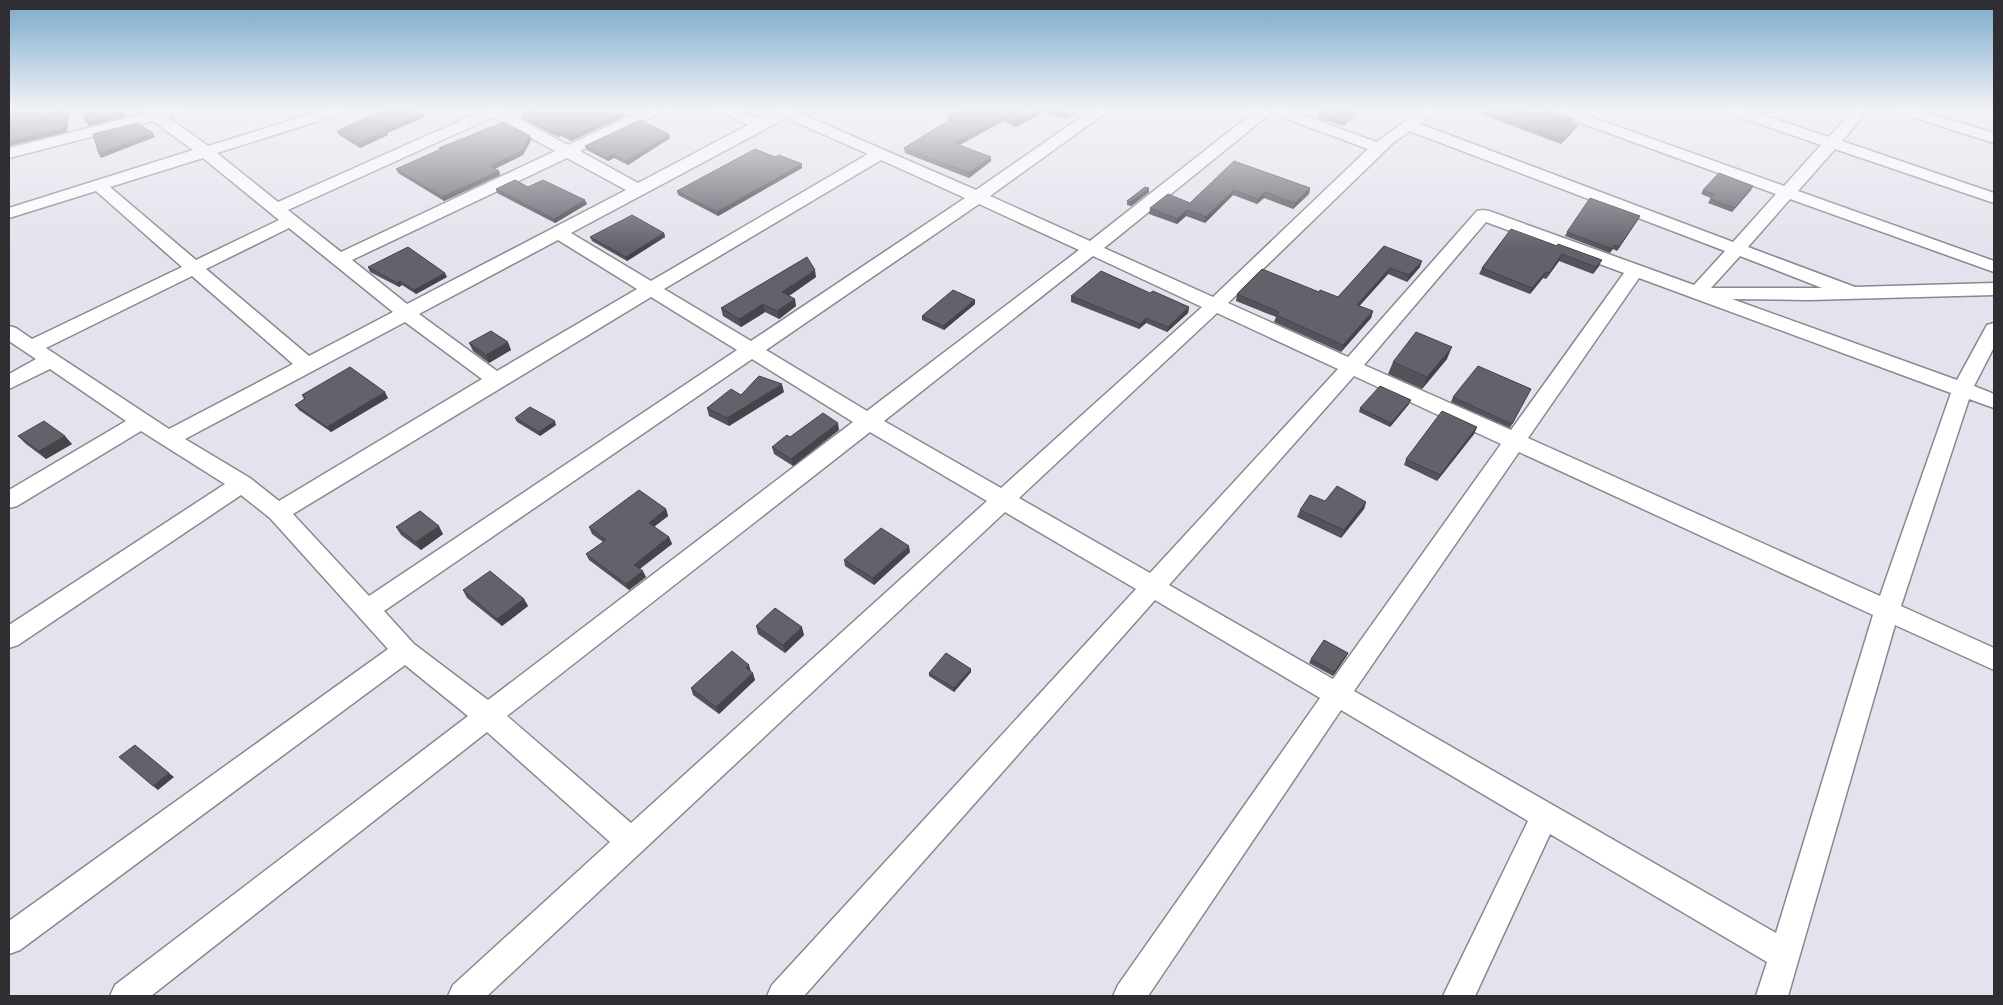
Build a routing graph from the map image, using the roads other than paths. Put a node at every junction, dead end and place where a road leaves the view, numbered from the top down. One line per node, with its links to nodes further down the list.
1 (188, 155): 16 (street)
2 (209, 155): 21 (street)
3 (392, 155): 21 (street)
4 (562, 155): 27 (street)
5 (573, 155): 17 (street)
6 (704, 155): 17 (street)
7 (878, 155): 31 (street)
8 (882, 155): 19 (street)
9 (1037, 155): 19 (street)
10 (1210, 155): 25 (street)
11 (1372, 155): 35 (street)
12 (1487, 155): 26 (street)
13 (1684, 155): 18 (street)
14 (1820, 155): 18 (street)
15 (1865, 155): 20 (street)
16 (97, 184): 22 (street); 29 (street)
17 (639, 190): 24 (street)
18 (1787, 192): 26 (street); 28 (street)
19 (978, 197): 25 (street); 40 (street)
20 (1994, 198)
21 (276, 209): 23 (street)
22 (9, 212)
23 (290, 221): 27 (street); 29 (street)
24 (559, 232): 31 (street); 36 (street)
25 (1091, 249): 35 (street); 49 (street)
26 (1735, 249): 33 (street); 34 (street)
27 (338, 260): 36 (street)
28 (1994, 266)
29 (194, 268): 39 (street); 42 (street)
30 (1635, 270): 33 (street); 43 (street); 51 (street)
31 (650, 289): 40 (street); 44 (street)
32 (1994, 289): 34 (street)
33 (1696, 293): 34 (street); 46 (street)
34 (1853, 293)
35 (1215, 305): 43 (street); 54 (street)
36 (406, 314): 42 (street); 44 (street)
37 (1994, 329): 46 (street)
38 (9, 332): 39 (street)
39 (31, 347): 41 (street)
40 (751, 350): 49 (street); 57 (street)
41 (51, 360): 45 (street); 48 (street)
42 (308, 366): 50 (street)
43 (1351, 366): 51 (street); 56 (street)
44 (496, 380): 55 (street)
45 (9, 382)
46 (1962, 389): 47 (street); 58 (street)
47 (1994, 401)
48 (141, 421): 50 (street); 53 (street)
49 (868, 421): 54 (street); 63 (street)
50 (168, 439): 52 (street)
51 (1515, 441): 58 (street); 62 (street)
52 (242, 484): 55 (street); 59 (street)
53 (9, 500)
54 (1003, 500): 56 (street); 65 (street)
55 (278, 512): 57 (street)
56 (1153, 586): 62 (street); 70 (street)
57 (367, 610): 60 (street)
58 (1888, 610): 61 (street); 67 (street)
59 (9, 638)
60 (405, 651): 63 (street); 66 (street)
61 (1994, 659)
62 (1337, 694): 64 (street); 71 (street)
63 (488, 716): 65 (street); 68 (street)
64 (1545, 815): 67 (street); 72 (street)
65 (631, 842): 69 (street)
66 (9, 938)
67 (1784, 955): 73 (street)
68 (126, 996)
69 (464, 996)
70 (783, 996)
71 (1129, 996)
72 (1459, 996)
73 (1772, 996)

